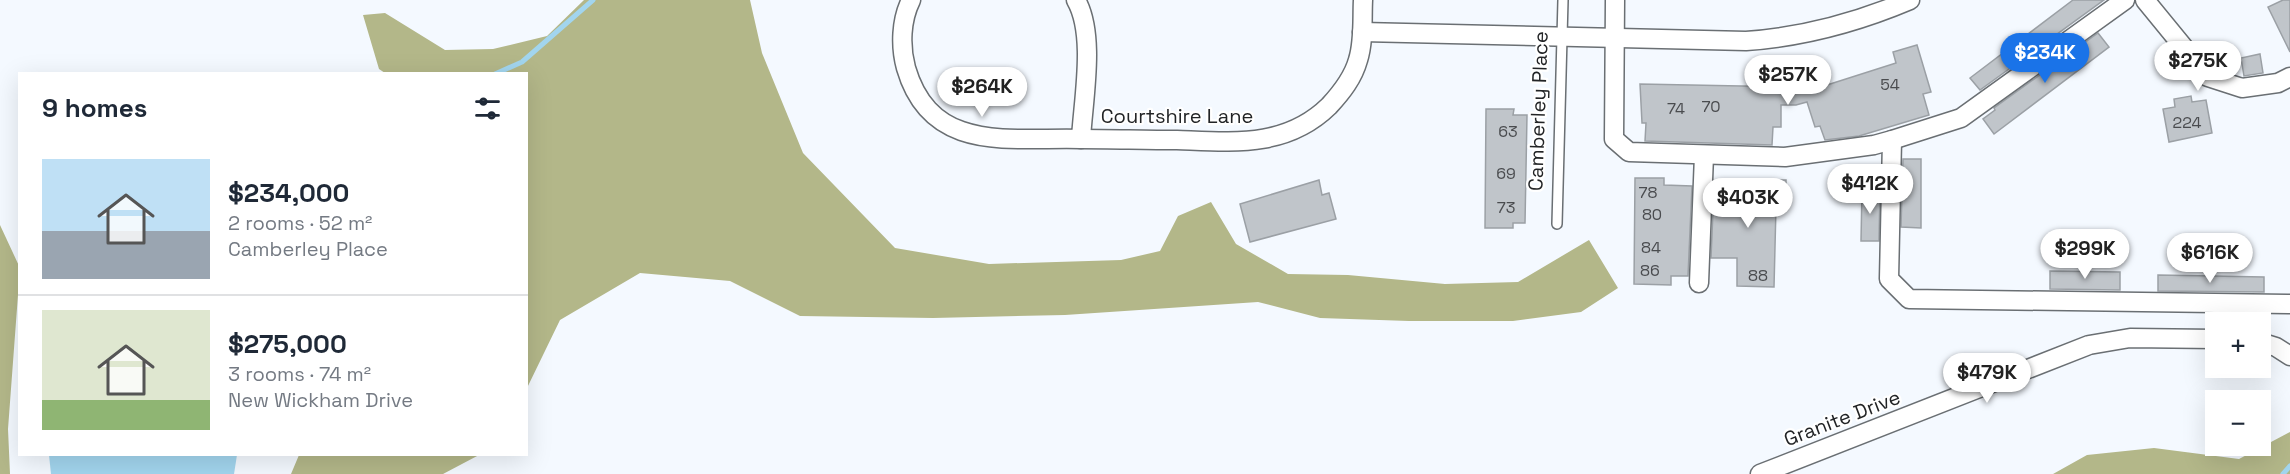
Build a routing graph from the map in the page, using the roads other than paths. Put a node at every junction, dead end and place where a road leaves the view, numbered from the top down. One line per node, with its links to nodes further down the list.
1 (911, 0): 13 (street, Courtshire Lane)
2 (1076, 0): 13 (street, Courtshire Lane)
3 (1363, 0): 9 (street, Courtshire Lane)
4 (1563, 0): 10 (lane, Camberley Place)
5 (1615, 0): 11 (street)
6 (1910, 0): 11 (street)
7 (2125, 0): 14 (street)
8 (2145, 0): 12 (street)
9 (1362, 32): 10 (street); 13 (street, Courtshire Lane)
10 (1563, 38): 11 (street); 16 (lane, Camberley Place)
11 (1614, 39): 15 (street)
12 (2290, 77)
13 (1081, 139)
14 (1892, 140): 15 (street); 18 (street)
15 (1704, 155): 17 (street)
16 (1557, 224)
17 (1699, 283)
18 (2290, 304)
19 (2205, 339): 22 (street, Granite Drive)
20 (2271, 345): 21 (street)
21 (2290, 356)
22 (1760, 474)

